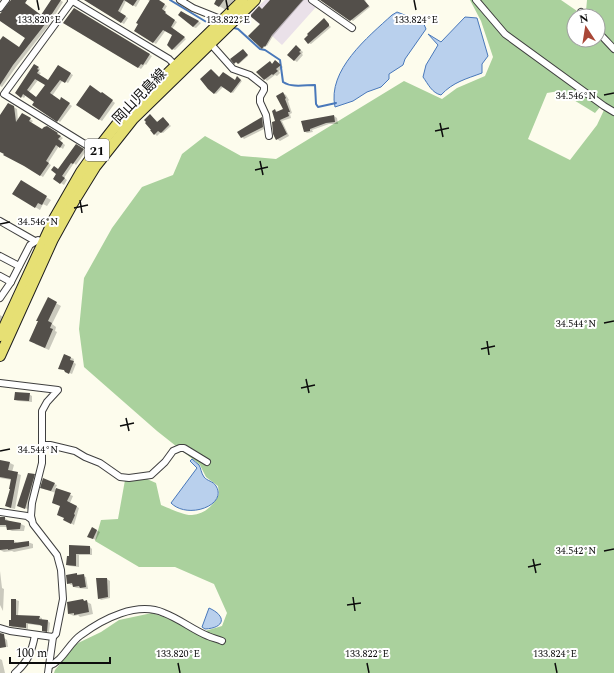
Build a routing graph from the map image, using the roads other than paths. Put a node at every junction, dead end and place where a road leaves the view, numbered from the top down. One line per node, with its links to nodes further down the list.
1 (6, 0): 8 (street)
2 (72, 0): 14 (street); 17 (street)
3 (180, 0): 9 (street)
4 (243, 0): 9 (main road, 岡山児島線 / 21)
5 (255, 0): 9 (main road, 岡山児島線 / 21)
6 (312, 0): 10 (street)
7 (476, 0): 15 (street)
8 (0, 8)
9 (224, 24): 11 (main road, 岡山児島線 / 21)
10 (352, 28)
11 (208, 40): 14 (main road, 岡山児島線 / 21); 16 (street)
12 (606, 40): 13 (street)
13 (614, 49)
14 (179, 69): 17 (main road, 岡山児島線 / 21); 19 (main road, 岡山児島線 / 21)
15 (614, 112)
16 (269, 136)
17 (96, 151): 19 (main road, 岡山児島線 / 21)
18 (0, 221): 19 (street)
19 (44, 239): 21 (street); 25 (main road, 岡山児島線 / 21); 26 (main road, 岡山児島線 / 21)
20 (0, 256): 21 (street)
21 (19, 266): 23 (street)
22 (0, 276): 23 (street)
23 (11, 282): 24 (street)
24 (0, 298)
25 (0, 336)
26 (0, 356)
27 (0, 384): 28 (street)
28 (43, 445): 29 (street); 31 (street)
29 (207, 462)
30 (0, 512): 31 (street)
31 (31, 519): 34 (street)
32 (0, 628): 33 (street)
33 (35, 635): 34 (street); 37 (street)
34 (53, 637): 36 (street)
35 (222, 641): 36 (street)
36 (48, 670)
37 (15, 673)

